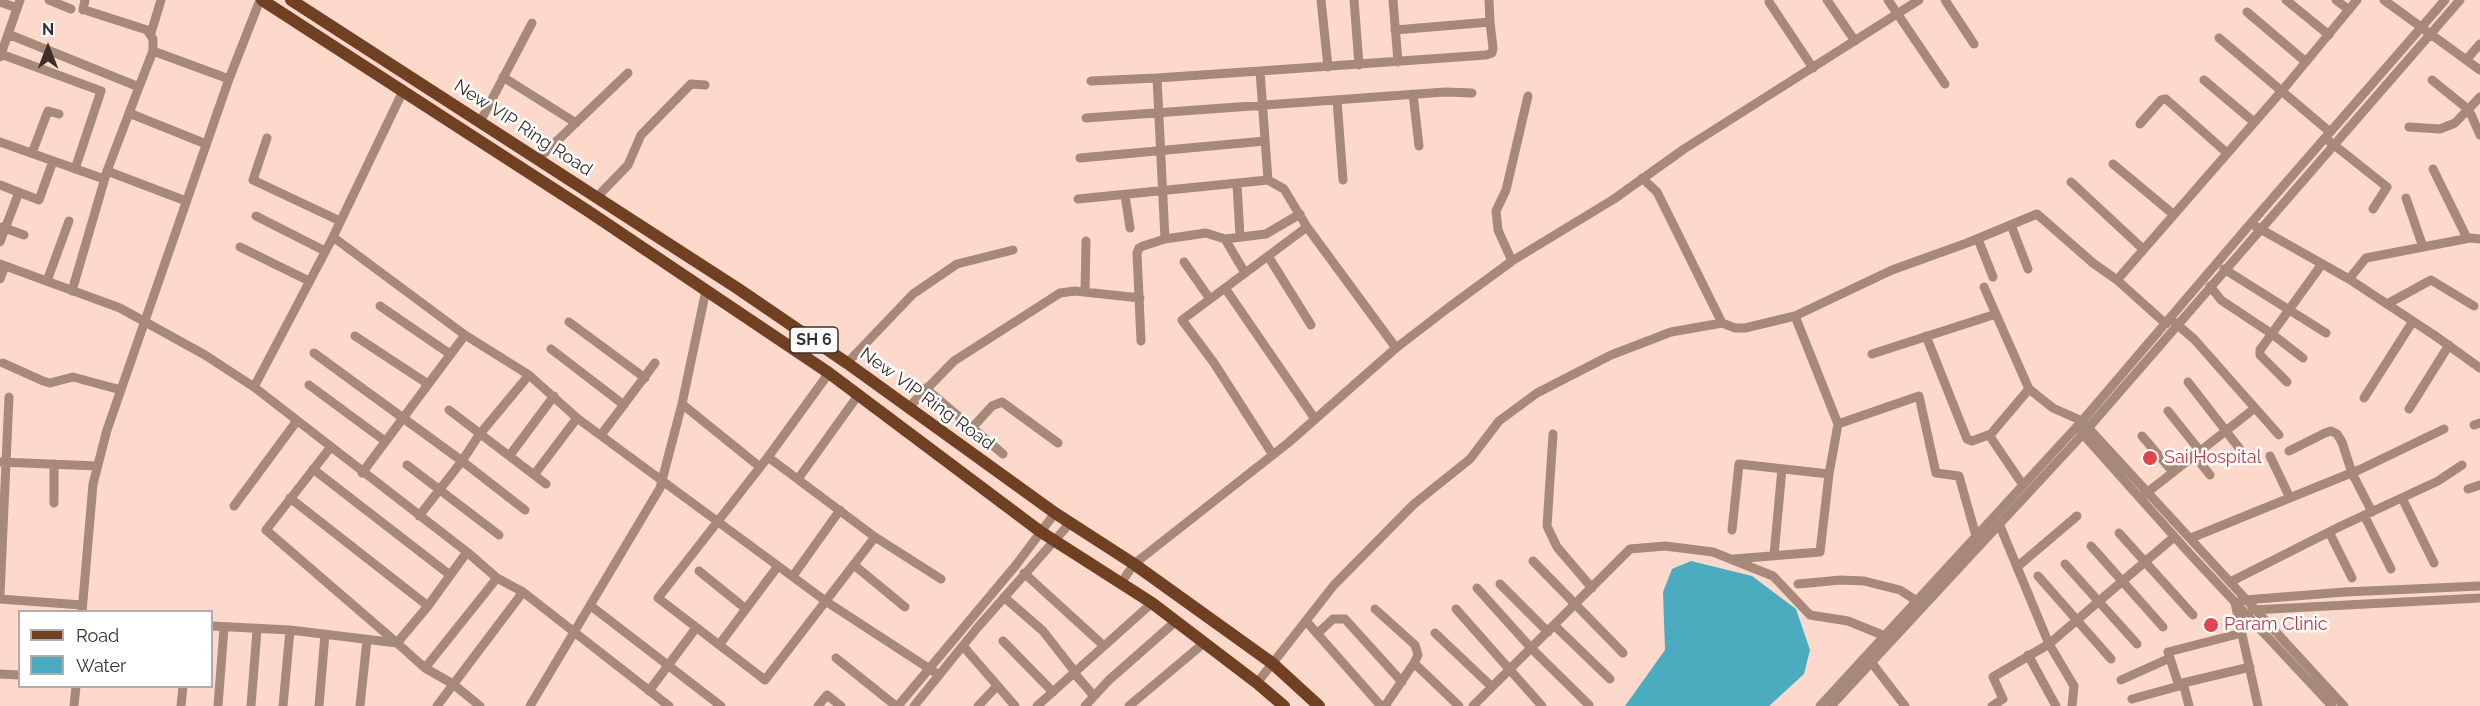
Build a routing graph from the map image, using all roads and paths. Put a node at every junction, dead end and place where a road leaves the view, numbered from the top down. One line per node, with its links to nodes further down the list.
1 (49, 0): 23 (street)
2 (85, 0): 31 (street)
3 (161, 0): 31 (street)
4 (261, 0): 53 (street); 57 (main road, New VIP Ring Road / SH 6)
5 (291, 0): 47 (main road, New VIP Ring Road / SH 6)
6 (1321, 0): 45 (street)
7 (1354, 0): 44 (street)
8 (1393, 0): 30 (street)
9 (1489, 0): 27 (street)
10 (1827, 0): 36 (street)
11 (1888, 0): 26 (street)
12 (1919, 0): 26 (street)
13 (1945, 0): 37 (street)
14 (2286, 0): 33 (street)
15 (2337, 0): 24 (street)
16 (2357, 0): 24 (street)
17 (2384, 0): 29 (street)
18 (2445, 0): 29 (street)
19 (2460, 0): 34 (street)
20 (0, 2): 22 (street)
21 (1769, 2): 46 (street)
22 (19, 4): 32 (street)
23 (71, 9)
24 (2349, 10): 33 (street)
25 (2247, 12): 43 (street)
26 (1897, 14): 36 (street); 58 (street)
27 (1490, 22): 30 (street); 42 (street)
28 (532, 23): 51 (street)
29 (2422, 28): 34 (street); 79 (street)
30 (1395, 30): 42 (street)
31 (151, 33): 39 (street)
32 (8, 34): 40 (street); 60 (street)
33 (2329, 34): 43 (street)
34 (2430, 34): 41 (street); 85 (street)
35 (2219, 38): 62 (street)
36 (1855, 41): 46 (street)
37 (1974, 44)
38 (2480, 44): 41 (street)
39 (153, 51): 53 (street); 60 (street)
40 (1, 55): 94 (street)
41 (2466, 60): 48 (street)
42 (1398, 62): 44 (street)
43 (2306, 62): 62 (street)
44 (1359, 65): 45 (street)
45 (1328, 68): 49 (street)
46 (1813, 68): 97 (street)
47 (399, 70): 57 (main road); 74 (main road, New VIP Ring Road / SH 6)
48 (2480, 70)
49 (1260, 71): 52 (street); 68 (street)
50 (628, 73): 76 (street)
51 (503, 77): 74 (street); 76 (street)
52 (1157, 78): 56 (street); 72 (street)
53 (229, 79): 84 (street)
54 (2204, 80): 75 (street)
55 (2432, 80): 69 (street)
56 (1091, 81)
57 (392, 84): 61 (main road, New VIP Ring Road / SH 6)
58 (1945, 84)
59 (705, 85): 106 (street)
60 (139, 87): 70 (street)
61 (403, 91): 115 (street); 154 (main road, New VIP Ring Road / SH 6)
62 (2282, 92): 75 (street); 79 (street)
63 (1472, 93): 64 (street)
64 (1413, 94): 67 (street); 86 (street)
65 (1528, 96): 138 (street)
66 (2480, 97): 69 (street)
67 (1337, 100): 68 (street); 99 (street)
68 (1263, 106): 72 (street); 82 (street)
69 (2469, 110): 78 (street); 80 (street)
70 (129, 113): 84 (street); 96 (street)
71 (59, 114): 88 (street)
72 (1158, 114): 73 (street); 87 (street)
73 (1086, 118)
74 (480, 122): 91 (main road, New VIP Ring Road / SH 6)
75 (2254, 122): 89 (street)
76 (576, 123): 91 (street)
77 (2140, 124): 89 (street)
78 (2409, 127)
79 (2327, 135): 85 (street); 116 (street)
80 (2480, 135)
81 (267, 138): 115 (street)
82 (1265, 141): 87 (street); 98 (street)
83 (0, 142): 88 (street)
84 (206, 144): 109 (street)
85 (2333, 144): 110 (street); 121 (street)
86 (1419, 146)
87 (1161, 151): 90 (street); 103 (street)
88 (32, 153): 92 (street)
89 (2227, 153): 112 (street)
90 (1080, 158)
91 (538, 159): 106 (main road, New VIP Ring Road / SH 6)
92 (53, 161): 94 (street); 104 (street)
93 (2113, 164): 112 (street)
94 (75, 169): 96 (street)
95 (2433, 169): 125 (street)
96 (106, 175): 109 (street); 155 (street)
97 (1642, 178): 138 (street); 169 (street)
98 (1268, 180): 101 (street); 111 (street)
99 (1343, 180)
100 (2072, 182): 134 (street)
101 (1237, 184): 103 (street); 124 (street)
102 (0, 185): 104 (street)
103 (1163, 191): 105 (street); 126 (street)
104 (19, 192): 119 (street)
105 (1125, 195): 108 (street); 120 (street)
106 (597, 197): 186 (main road, New VIP Ring Road / SH 6)
107 (2406, 198): 133 (street)
108 (1078, 199)
109 (186, 201): 165 (street)
110 (2373, 209)
111 (1300, 214): 118 (street); 124 (street)
112 (2173, 214): 134 (street)
113 (256, 216): 136 (street)
114 (69, 221): 149 (street)
115 (340, 221): 123 (street)
116 (2251, 223): 121 (street); 168 (street)
117 (2011, 225): 128 (street); 142 (street); 148 (street)
118 (1307, 226): 137 (street); 178 (street)
119 (3, 227): 122 (street); 131 (street)
120 (1130, 228)
121 (2260, 228): 140 (street); 143 (street)
122 (24, 235)
123 (333, 237): 136 (street); 173 (street)
124 (1240, 237): 127 (street)
125 (2467, 238): 130 (street); 133 (street)
126 (1165, 239): 127 (street); 157 (street)
127 (1225, 239): 144 (street)
128 (1978, 239): 145 (street); 164 (street)
129 (1086, 240): 156 (street)
130 (2480, 240)
131 (0, 243)
132 (240, 247): 150 (street)
133 (2423, 247): 147 (street)
134 (2144, 249): 148 (street)
135 (1013, 250): 186 (street)
136 (325, 251): 150 (street)
137 (1268, 256): 144 (street); 170 (street)
138 (1512, 261): 178 (street)
139 (1184, 262): 158 (street)
140 (2322, 264): 147 (street); 162 (street)
141 (3, 265): 146 (street); 149 (street)
142 (2028, 269)
143 (2224, 269): 151 (street); 162 (street)
144 (1245, 273): 153 (street)
145 (1993, 277)
146 (0, 279)
147 (2349, 279): 159 (street)
148 (2117, 280): 168 (street)
149 (47, 281): 155 (street)
150 (309, 282): 195 (street)
151 (2210, 286): 168 (street); 172 (street)
152 (1984, 287): 163 (street)
153 (1225, 288): 158 (street); 212 (street)
154 (706, 290): 188 (main road, New VIP Ring Road / SH 6); 203 (street)
155 (72, 291): 165 (street)
156 (1085, 292): 157 (street); 196 (street)
157 (1140, 298): 176 (street)
158 (1210, 299): 233 (street)
159 (2387, 304): 161 (street); 166 (street)
160 (380, 306): 181 (street)
161 (2474, 306)
162 (2288, 310): 171 (street); 172 (street)
163 (1996, 314): 175 (street); 197 (street)
164 (1795, 316): 169 (street); 214 (street)
165 (144, 321): 195 (street); 198 (street)
166 (2414, 321): 177 (street); 202 (street)
167 (569, 322): 190 (street)
168 (2171, 322): 206 (street); 216 (street)
169 (1722, 324): 334 (street)
170 (1311, 326)
171 (2326, 333)
172 (2271, 334): 183 (street); 192 (street)
173 (465, 335): 181 (street); 189 (street)
174 (355, 336): 193 (street)
175 (1926, 336): 182 (street); 220 (street)
176 (1141, 340)
177 (2449, 345): 187 (street); 207 (street)
178 (1396, 348): 212 (street)
179 (551, 349): 204 (street)
180 (314, 352): 210 (street)
181 (450, 354): 193 (street)
182 (1872, 354)
183 (2303, 358)
184 (3, 363): 198 (street)
185 (655, 363): 190 (street)
186 (847, 363): 205 (main road, New VIP Ring Road / SH 6)
187 (2480, 368)
188 (829, 373): 199 (main road, New VIP Ring Road / SH 6); 235 (street)
189 (529, 375): 200 (street); 221 (street)
190 (645, 378): 204 (street)
191 (2188, 382): 218 (street)
192 (2287, 382)
193 (428, 384): 210 (street)
194 (309, 385): 225 (street)
195 (254, 387): 213 (street)
196 (925, 388): 205 (street); 215 (street)
197 (2029, 388): 216 (street); 220 (street)
198 (121, 390): 241 (street)
199 (859, 394): 251 (street); 275 (main road, New VIP Ring Road / SH 6)
200 (554, 396): 211 (street); 232 (street)
201 (9, 397): 237 (street)
202 (2364, 399)
203 (682, 404): 242 (street); 252 (street)
204 (624, 405): 222 (street)
205 (909, 407): 267 (main road, New VIP Ring Road / SH 6)
206 (2255, 408): 218 (street); 223 (street)
207 (2409, 409)
208 (449, 410): 221 (street)
209 (2168, 411): 229 (street)
210 (404, 418): 225 (street); 236 (street)
211 (578, 418): 222 (street); 250 (street)
212 (1315, 419): 233 (street)
213 (296, 422): 227 (street); 264 (street)
214 (1838, 424): 248 (street); 279 (street)
215 (972, 428): 226 (street); 231 (street)
216 (2082, 428): 254 (street); 258 (street); 260 (street); 273 (street)
217 (2444, 429): 247 (street)
218 (2226, 431): 229 (street); 230 (street)
219 (1553, 434): 312 (street)
220 (1991, 434): 254 (street)
221 (479, 435): 232 (street); 236 (street)
222 (601, 435): 252 (street)
223 (2279, 435)
224 (2142, 436): 245 (street)
225 (385, 441): 246 (street)
226 (1058, 443)
227 (330, 448): 243 (street); 246 (street)
228 (2289, 451): 247 (street)
229 (2197, 453): 245 (street); 249 (street)
230 (2244, 453)
231 (1003, 454)
232 (510, 455): 250 (street)
233 (1273, 455): 291 (street)
234 (2270, 456): 261 (street)
235 (768, 457): 242 (street); 251 (street)
236 (462, 461): 257 (street); 265 (street)
237 (4, 462): 238 (street); 314 (street)
238 (54, 464): 241 (street); 263 (street)
239 (407, 465): 257 (street)
240 (2462, 465): 262 (street)
241 (97, 466): 327 (street)
242 (760, 467): 271 (street)
243 (313, 469): 259 (street); 299 (street)
244 (1782, 469): 248 (street); 274 (street); 286 (street)
245 (2173, 472): 258 (street)
246 (362, 473): 269 (street)
247 (2352, 473): 261 (street); 268 (street)
248 (1829, 474): 286 (street)
249 (2210, 475)
250 (534, 476): 253 (street)
251 (798, 479): 266 (street)
252 (662, 480): 271 (street); 325 (street)
253 (546, 484)
254 (2023, 485): 279 (street)
255 (2480, 485): 256 (street)
256 (2468, 489)
257 (439, 491): 269 (street); 278 (street)
258 (2148, 491): 260 (street); 282 (street)
259 (290, 498): 324 (street); 352 (street)
260 (2140, 498): 281 (street)
261 (2290, 498): 282 (street)
262 (2402, 498): 268 (street); 290 (street)
263 (54, 503)
264 (234, 506)
265 (525, 510)
266 (840, 510): 280 (street); 300 (street)
267 (1055, 513): 272 (main road, New VIP Ring Road / SH 6); 275 (street)
268 (2368, 514): 276 (street); 296 (street)
269 (419, 516): 285 (street)
270 (2077, 516): 295 (street)
271 (717, 521): 294 (street); 340 (street)
272 (1070, 523): 283 (street); 291 (main road, New VIP Ring Road / SH 6)
273 (2000, 526): 295 (street); 349 (street)
274 (1732, 530)
275 (1041, 532): 283 (main road, New VIP Ring Road / SH 6); 370 (street)
276 (2329, 532): 303 (street); 306 (street)
277 (2119, 533): 289 (street)
278 (499, 535)
279 (1976, 536): 319 (street)
280 (875, 537): 293 (street); 304 (street)
281 (2174, 537): 289 (street); 322 (street)
282 (2191, 538): 306 (street)
283 (1053, 539): 298 (street); 307 (main road, New VIP Ring Road / SH 6)
284 (2091, 546): 305 (street)
285 (467, 552): 299 (street); 302 (street)
286 (1774, 555): 287 (street)
287 (1731, 559): 312 (street); 349 (street)
288 (1533, 561): 323 (street)
289 (2144, 561): 305 (street); 333 (street)
290 (2434, 563)
291 (1134, 564): 307 (street); 365 (main road, New VIP Ring Road / SH 6)
292 (2065, 564): 317 (street)
293 (854, 565): 320 (street); 326 (street)
294 (778, 566): 300 (street); 328 (street)
295 (2017, 567): 354 (street)
296 (2391, 568)
297 (699, 571): 328 (street)
298 (1024, 573): 315 (street); 358 (street)
299 (450, 575): 324 (street)
300 (792, 576): 320 (street)
301 (2038, 576): 335 (street)
302 (497, 578): 313 (street); 369 (street)
303 (2352, 578)
304 (941, 579)
305 (2121, 581): 317 (street); 338 (street)
306 (2230, 582): 318 (street)
307 (1122, 583): 321 (main road, New VIP Ring Road / SH 6)
308 (1500, 584): 341 (street)
309 (1798, 584): 319 (street)
310 (2480, 586): 318 (street)
311 (1477, 588): 359 (street)
312 (1592, 588): 323 (street)
313 (522, 592): 347 (street); 381 (street)
314 (0, 597): 327 (street)
315 (1004, 597): 357 (street); 373 (street)
316 (2480, 598): 331 (street)
317 (2099, 600): 335 (street); 355 (street)
318 (2245, 600): 322 (street); 331 (street)
319 (1917, 601): 349 (street)
320 (827, 602): 356 (street); 370 (street)
321 (1152, 603): 336 (main road, New VIP Ring Road / SH 6); 358 (street)
322 (2235, 603): 332 (street); 345 (street)
323 (1575, 604): 341 (street); 360 (street)
324 (428, 606): 352 (street)
325 (591, 606): 347 (street); 368 (street)
326 (905, 607)
327 (82, 608)
328 (746, 609): 356 (street)
329 (1375, 609): 366 (street)
330 (1455, 609): 372 (street)
331 (2254, 609): 332 (street); 429 (street)
332 (2244, 611): 428 (street)
333 (2193, 615)
334 (1306, 621): 348 (street); 365 (street)
335 (2076, 621): 354 (street); 364 (street)
336 (1175, 622): 353 (main road, New VIP Ring Road / SH 6); 389 (street)
337 (213, 626): 339 (street)
338 (2163, 627)
339 (224, 628): 342 (street); 397 (street)
340 (696, 628): 356 (street); 368 (street)
341 (1551, 629): 359 (street); 377 (street)
342 (257, 630): 343 (street); 398 (street)
343 (290, 630): 346 (street); 399 (street)
344 (1435, 633): 384 (street)
345 (2242, 633): 363 (street); 371 (street)
346 (325, 634): 350 (street); 400 (street)
347 (574, 634): 387 (street); 404 (street)
348 (1317, 634): 380 (street); 417 (street)
349 (1888, 639): 367 (street); 421 (street)
350 (367, 640): 352 (street); 401 (street)
351 (1003, 641): 388 (street)
352 (397, 643): 369 (street)
353 (1204, 643): 379 (main road, New VIP Ring Road / SH 6); 415 (street)
354 (2049, 644): 361 (street); 426 (street)
355 (2137, 644)
356 (719, 645)
357 (963, 646): 376 (street); 383 (street)
358 (1104, 646): 373 (street)
359 (1532, 648): 372 (street); 393 (street)
360 (1623, 653)
361 (2028, 655): 391 (street); 425 (street)
362 (836, 658): 409 (street)
363 (2170, 658): 378 (street); 382 (street)
364 (2111, 659)
365 (1272, 663): 379 (street); 416 (main road, New VIP Ring Road / SH 6)
366 (1414, 663): 380 (street); 418 (street)
367 (1871, 663): 422 (street); 423 (street)
368 (668, 665): 387 (street); 406 (street)
369 (425, 668): 381 (street)
370 (929, 668): 376 (street); 409 (street)
371 (2250, 668): 382 (street); 394 (street)
372 (1511, 669): 384 (street); 420 (street)
373 (1075, 673): 388 (street); 389 (street)
374 (0, 674): 375 (street)
375 (18, 675)
376 (939, 675): 410 (street)
377 (1610, 679)
378 (2121, 680)
379 (1257, 682): 392 (main road, New VIP Ring Road / SH 6)
380 (1402, 682): 417 (street)
381 (453, 684): 402 (street); 403 (street)
382 (2181, 685): 390 (street); 427 (street)
383 (997, 686): 411 (street); 412 (street)
384 (1491, 687): 419 (street)
385 (76, 688): 395 (street)
386 (183, 688): 396 (street)
387 (649, 691): 405 (street)
388 (1053, 692): 413 (street)
389 (1094, 696): 414 (street)
390 (2132, 699)
391 (2005, 703): 424 (street)
392 (1279, 704)
393 (1589, 705)
394 (2255, 705)
395 (74, 706)
396 (181, 706)
397 (218, 706)
398 (251, 706)
399 (283, 706)
400 (319, 706)
401 (360, 706)
402 (437, 706)
403 (480, 706)
404 (530, 706)
405 (669, 706)
406 (721, 706)
407 (818, 706): 408 (street)
408 (841, 706)
409 (897, 706)
410 (914, 706)
411 (978, 706)
412 (1015, 706)
413 (1037, 706)
414 (1085, 706)
415 (1129, 706)
416 (1318, 706)
417 (1383, 706)
418 (1459, 706)
419 (1473, 706)
420 (1542, 706)
421 (1820, 706)
422 (1831, 706)
423 (1905, 706)
424 (1992, 706)
425 (2056, 706)
426 (2072, 706)
427 (2189, 706)
428 (2332, 706)
429 (2344, 706)

